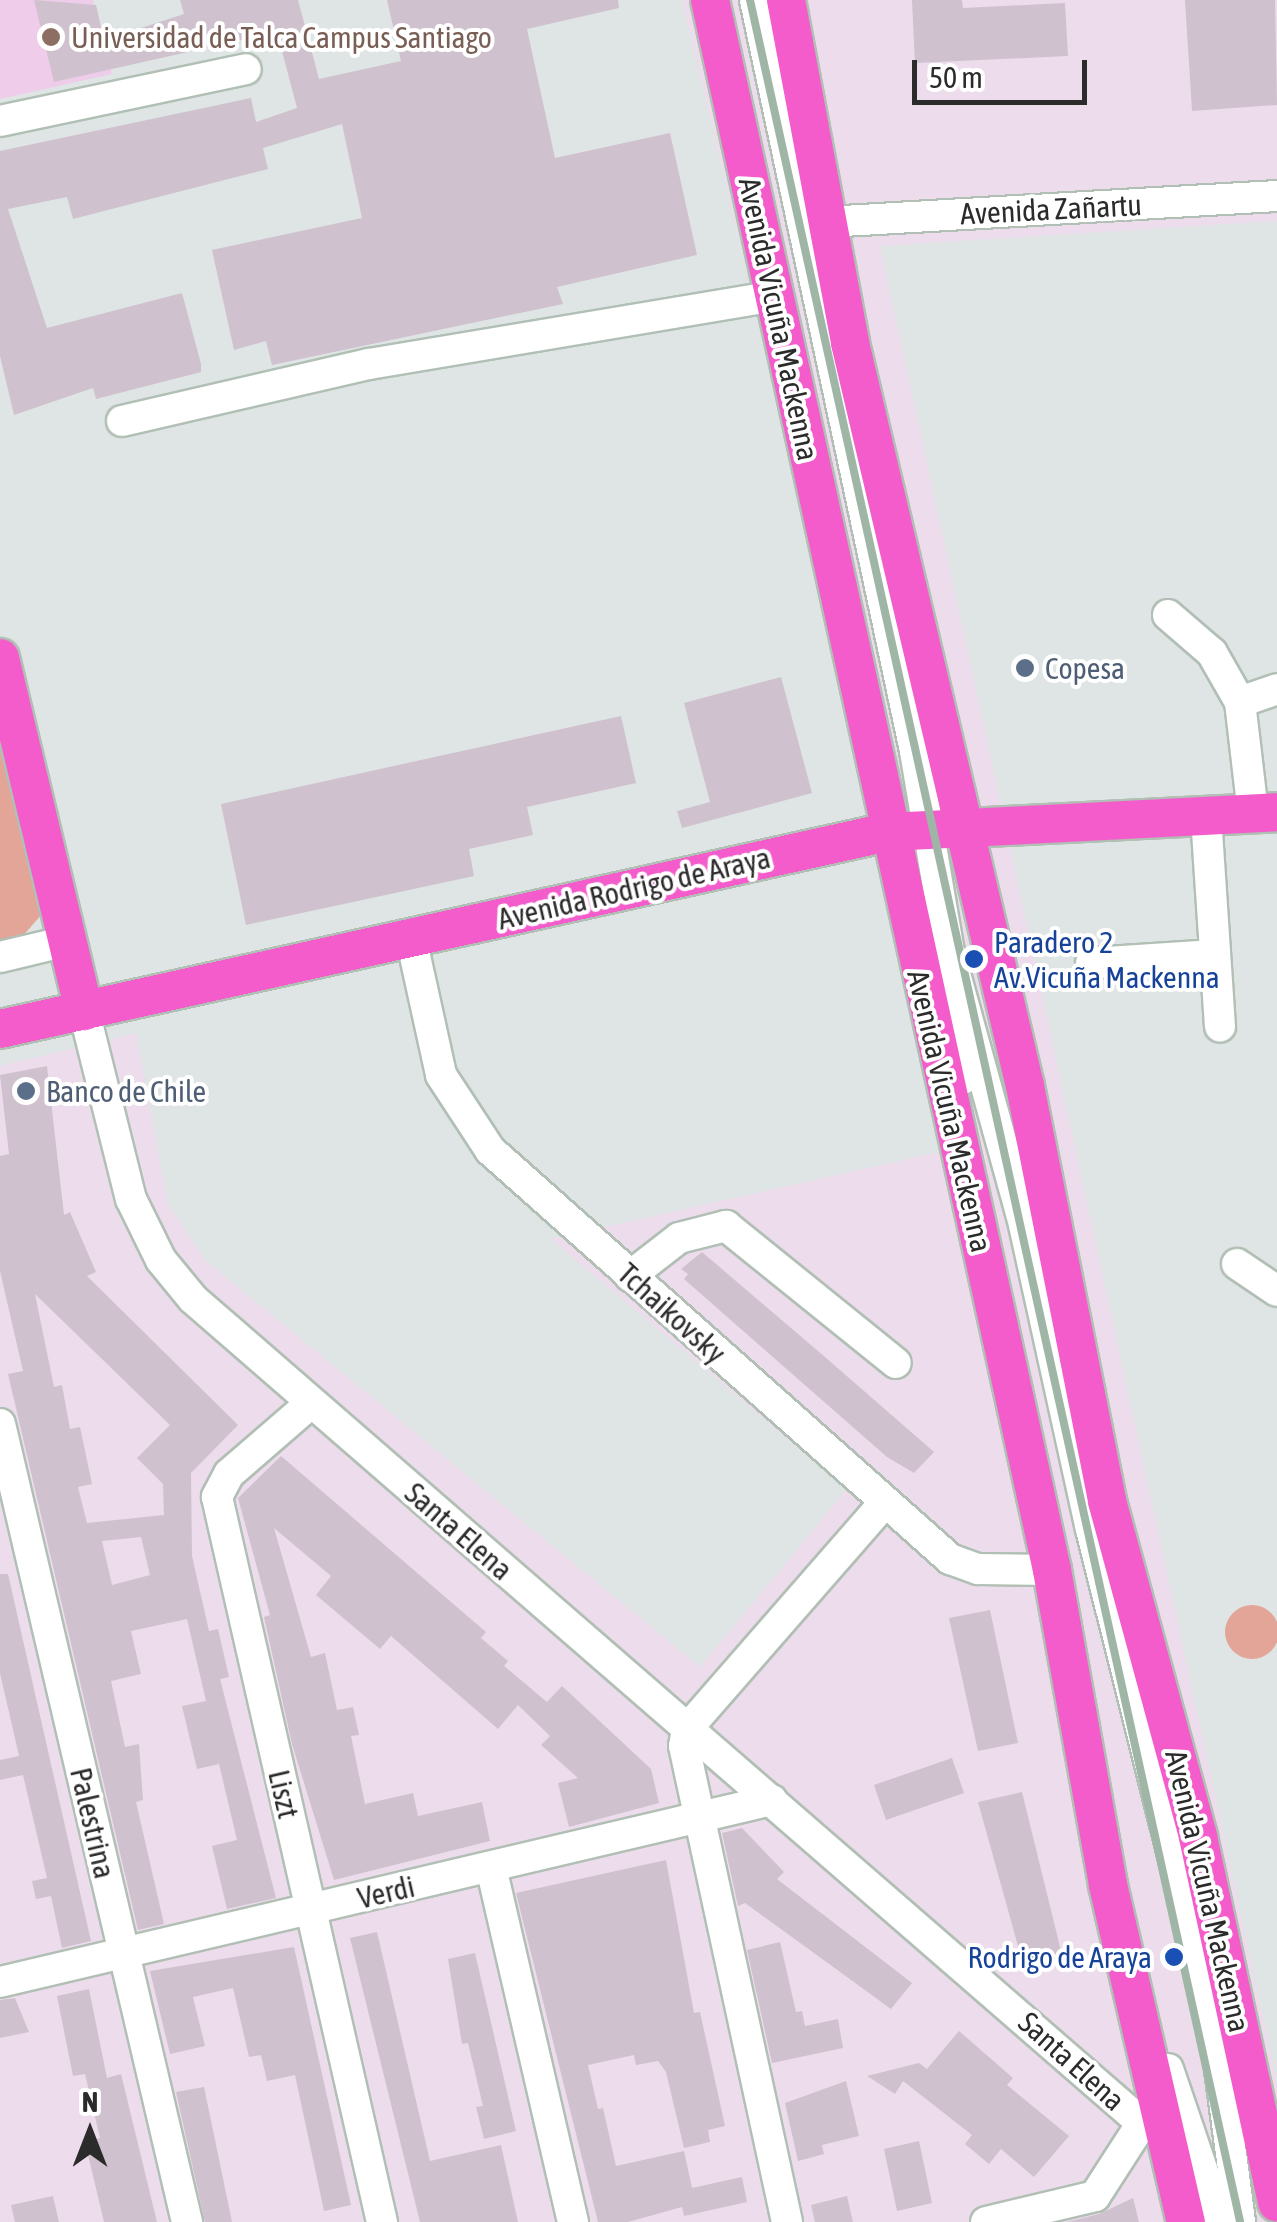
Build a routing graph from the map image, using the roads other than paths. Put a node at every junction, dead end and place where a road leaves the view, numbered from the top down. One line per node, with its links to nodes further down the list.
1 (710, 0): 9 (main road, Avenida Vicuña Mackenna)
2 (723, 0): 17 (street)
3 (755, 0): 17 (street)
4 (786, 0): 8 (main road, Avenida Vicuña Mackenna)
5 (246, 69): 6 (street)
6 (0, 122)
7 (1277, 196): 8 (street, Avenida Zañartu)
8 (826, 222): 17 (main road, Avenida Vicuña Mackenna)
9 (775, 296): 10 (street); 17 (main road, Avenida Vicuña Mackenna)
10 (122, 421)
11 (1168, 615): 14 (street)
12 (0, 658): 19 (main road, Santa Elena)
13 (1277, 689): 14 (street)
14 (1240, 702): 15 (street)
15 (1265, 812): 16 (main road, Avenida Rodrigo de Araya)
16 (1206, 816): 17 (main road, Avenida Rodrigo de Araya); 20 (street)
17 (924, 831): 18 (main road, Avenida Rodrigo de Araya); 33 (main road, Avenida Vicuña Mackenna); 41 (street); 42 (main road, Avenida Vicuña Mackenna)
18 (412, 938): 23 (main road, Avenida Rodrigo de Araya); 27 (street, Tchaikovsky)
19 (67, 941): 21 (street); 23 (main road, Santa Elena)
20 (1215, 955): 22 (street); 24 (street)
21 (0, 956)
22 (1091, 963)
23 (84, 1011): 25 (main road, Avenida Rodrigo de Araya); 30 (street, Santa Elena)
24 (1220, 1028)
25 (0, 1029)
26 (1237, 1264): 28 (street)
27 (630, 1276): 29 (street); 32 (street, Tchaikovsky)
28 (1277, 1292)
29 (896, 1363)
30 (311, 1403): 34 (street, Santa Elena); 38 (street, Liszt)
31 (0, 1424): 39 (street, Palestrina)
32 (884, 1503): 33 (street, Tchaikovsky); 34 (street)
33 (1052, 1570): 41 (main road, Avenida Vicuña Mackenna)
34 (686, 1729): 35 (street, Santa Elena); 36 (street)
35 (772, 1800): 36 (street, Verdi); 41 (street, Santa Elena)
36 (695, 1819): 37 (street, Verdi); 44 (street)
37 (492, 1867): 38 (street, Verdi); 47 (street)
38 (310, 1910): 39 (street, Verdi); 46 (street, Liszt)
39 (123, 1953): 40 (street, Verdi); 45 (street, Palestrina)
40 (0, 1982)
41 (1165, 2133): 42 (street); 48 (street); 49 (main road, Avenida Vicuña Mackenna); 50 (street)
42 (1256, 2133): 43 (main road, Avenida Vicuña Mackenna); 51 (street)
43 (1277, 2202)
44 (782, 2221)
45 (187, 2222)
46 (382, 2222)
47 (573, 2222)
48 (986, 2222)
49 (1186, 2222)
50 (1220, 2222)
51 (1240, 2222)

